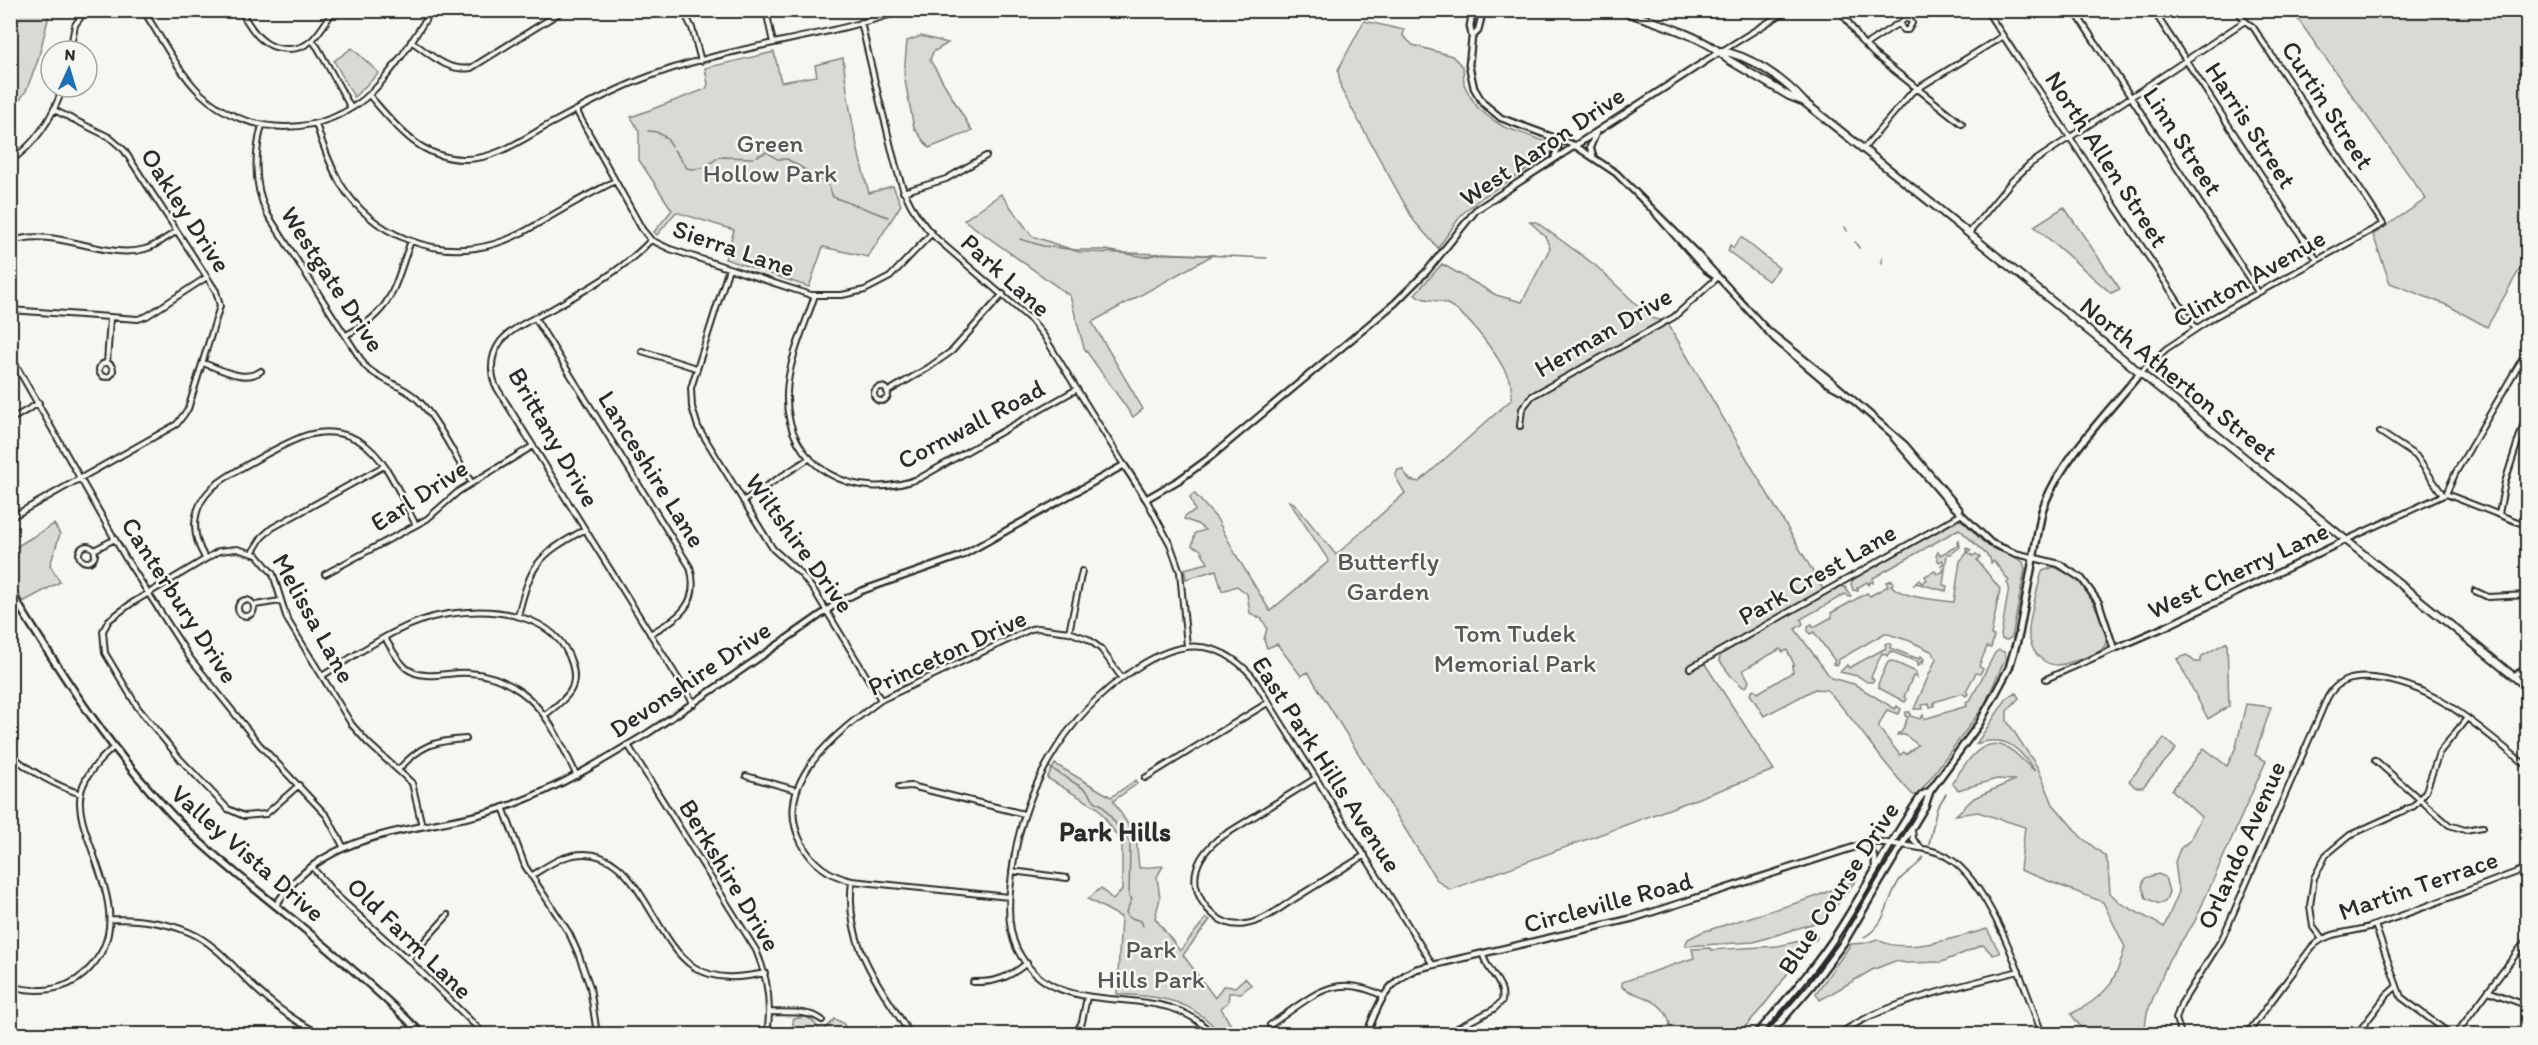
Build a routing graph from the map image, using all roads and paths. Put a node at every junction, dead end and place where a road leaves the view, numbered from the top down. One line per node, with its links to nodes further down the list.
1 (86, 10): 24 (street)
2 (143, 10): 41 (street)
3 (240, 10): 25 (street)
4 (334, 10): 25 (street)
5 (432, 10): 26 (street)
6 (564, 10): 26 (street)
7 (683, 10): 30 (street)
8 (766, 10): 27 (street)
9 (904, 10): 20 (street)
10 (1473, 10): 23 (street)
11 (1483, 10): 23 (street)
12 (1619, 10): 29 (main road, North Atherton Street)
13 (1788, 10): 29 (street, West Aaron Drive)
14 (1840, 10): 28 (street)
15 (1986, 10): 22 (street, North Allen Street)
16 (2073, 10): 34 (street, Linn Street)
17 (2153, 10): 31 (street, Harris Street)
18 (2237, 10): 19 (street, Curtin Street)
19 (2245, 21): 31 (street); 53 (street, Curtin Street)
20 (861, 22): 27 (street); 52 (street, Park Lane)
21 (1900, 24): 28 (street)
22 (2003, 36): 32 (street); 44 (street, North Allen Street)
23 (1472, 37): 43 (street)
24 (72, 39)
25 (312, 40): 36 (street)
26 (411, 41): 33 (street)
27 (773, 43): 30 (street)
28 (1865, 45): 32 (street)
29 (1720, 51): 42 (street, West Aaron Drive); 46 (main road, North Atherton Street)
30 (701, 61): 38 (street)
31 (2186, 61): 34 (street); 60 (street, Harris Street)
32 (1917, 89): 40 (street); 46 (street)
33 (369, 95): 36 (street); 38 (street)
34 (2131, 97): 44 (street); 64 (street, Linn Street)
35 (58, 99): 37 (street)
36 (351, 108): 39 (street)
37 (54, 110): 50 (street); 54 (street, Oakley Drive)
38 (576, 111): 51 (street, Sierra Lane)
39 (316, 124): 41 (street); 58 (street)
40 (1962, 124)
41 (262, 125): 71 (street, Westgate Drive)
42 (1599, 129): 45 (street, West Aaron Drive); 49 (street)
43 (1551, 135): 45 (street); 48 (street)
44 (2070, 138): 56 (street); 70 (street, North Allen Street)
45 (1574, 146): 48 (street, West Aaron Drive); 49 (street)
46 (1864, 148): 56 (main road, North Atherton Street)
47 (986, 156): 52 (street)
48 (1554, 159): 94 (street, West Aaron Drive)
49 (1597, 159): 63 (street)
50 (10, 161)
51 (615, 181): 57 (street, Sierra Lane); 58 (street)
52 (903, 192): 55 (street, Park Lane)
53 (2383, 224): 60 (street, Clinton Avenue)
54 (177, 231): 59 (street); 62 (street, Oakley Drive)
55 (932, 233): 65 (street, Park Lane); 66 (street, Sierra Lane)
56 (1969, 234): 79 (main road, North Atherton Street)
57 (651, 240): 61 (street, Sierra Lane); 68 (street, Brittany Drive)
58 (411, 241): 71 (street)
59 (10, 242)
60 (2317, 260): 64 (street, Clinton Avenue)
61 (729, 268): 66 (street, Sierra Lane); 77 (street, Wiltshire Drive)
62 (207, 277): 69 (street); 76 (street, Oakley Drive)
63 (1717, 278): 85 (street, Herman Drive); 96 (street)
64 (2258, 292): 70 (street, Clinton Avenue)
65 (1003, 294): 80 (street, Park Lane); 81 (street)
66 (815, 295): 88 (street, Cornwall Road)
67 (10, 310): 69 (street)
68 (535, 318): 87 (street, Brittany Drive); 119 (street, Lanceshire Lane)
69 (110, 319): 75 (street)
70 (2196, 329): 79 (street, Clinton Avenue)
71 (346, 335): 92 (street, Westgate Drive)
72 (2528, 349): 93 (street)
73 (642, 351): 77 (street)
74 (10, 355): 82 (street, Canterbury Drive)
75 (107, 363)
76 (203, 363): 78 (street); 91 (street, Oakley Drive)
77 (696, 368): 95 (street, Wiltshire Drive)
78 (261, 371)
79 (2140, 373): 103 (main road, North Atherton Street); 106 (main road, Blue Course Drive)
80 (1077, 389): 88 (street, Cornwall Road); 89 (street, Park Lane)
81 (888, 392)
82 (39, 404): 84 (street); 91 (street, Canterbury Drive)
83 (2528, 410): 97 (street)
84 (10, 420)
85 (1520, 426)
86 (2379, 432): 93 (street)
87 (533, 446): 92 (street, Earl Drive); 101 (street, Brittany Drive)
88 (810, 458): 95 (street)
89 (1124, 465): 94 (street, Park Lane); 116 (street, Devonshire Drive)
90 (384, 466): 99 (street); 105 (street); 107 (street)
91 (81, 479): 98 (street, Oakley Drive); 102 (street, Canterbury Drive)
92 (472, 483): 99 (street, Earl Drive)
93 (2445, 495): 97 (street); 103 (street, West Cherry Lane)
94 (1146, 499): 121 (street, Park Lane)
95 (743, 501): 116 (street, Wiltshire Drive)
96 (1962, 514): 106 (street); 124 (street, Park Crest Lane)
97 (2499, 514): 100 (street)
98 (10, 518)
99 (416, 525): 109 (street, Earl Drive)
100 (2528, 526)
101 (585, 530): 117 (street); 119 (street, Brittany Drive)
102 (115, 539): 104 (street); 112 (street, Canterbury Drive)
103 (2346, 540): 122 (street, West Cherry Lane); 126 (main road, North Atherton Street)
104 (94, 550): 104 (street)
105 (252, 553): 107 (street, Melissa Lane); 114 (street, Melissa Lane)
106 (2034, 557): 122 (street); 149 (main road, Blue Course Drive)
107 (205, 558): 112 (street, Melissa Lane)
108 (1082, 571): 118 (street)
109 (326, 574)
110 (10, 591): 137 (main road, Valley Vista Drive)
111 (2475, 591): 113 (street)
112 (149, 594): 146 (street, Canterbury Drive); 146 (street, Melissa Lane)
113 (2528, 595)
114 (280, 600): 115 (street); 125 (street, Melissa Lane)
115 (255, 605): 115 (street)
116 (826, 611): 130 (street, Wiltshire Drive); 132 (street, Devonshire Drive)
117 (518, 616): 120 (street); 133 (street)
118 (1069, 632): 127 (street, Princeton Drive); 130 (street, Princeton Drive)
119 (650, 634): 132 (street, Brittany Drive)
120 (385, 638): 125 (street); 133 (street)
121 (1187, 646): 127 (street, East Park Hills Avenue); 131 (street, East Park Hills Avenue)
122 (2114, 649): 128 (street, West Cherry Lane)
123 (2528, 667): 126 (street)
124 (1690, 668)
125 (322, 676): 141 (street, Melissa Lane)
126 (2512, 676): 129 (main road, North Atherton Street)
127 (1122, 678): 153 (street, East Park Hills Avenue)
128 (2046, 679)
129 (2528, 688)
130 (881, 700): 148 (street, Princeton Drive)
131 (1269, 702): 144 (street); 145 (street, East Park Hills Avenue)
132 (694, 704): 136 (street, Devonshire Drive)
133 (545, 715): 142 (street)
134 (2468, 718): 140 (street); 151 (street); 209 (street, Orlando Avenue)
135 (466, 739): 141 (street)
136 (628, 745): 142 (street, Devonshire Drive); 182 (street, Berkshire Drive)
137 (114, 747): 150 (street); 171 (main road, Valley Vista Drive)
138 (10, 754): 150 (street)
139 (2375, 760): 151 (street)
140 (2528, 767)
141 (399, 769): 154 (street, Melissa Lane)
142 (577, 776): 152 (street, Devonshire Drive)
143 (746, 776): 148 (street)
144 (1145, 778)
145 (1316, 778): 162 (street, East Park Hills Avenue); 162 (street)
146 (298, 785): 160 (street, Canterbury Drive)
147 (899, 787): 153 (street)
148 (796, 790): 169 (street, Princeton Drive)
149 (1930, 791): 155 (main road, Blue Course Drive); 157 (main road, Blue Course Drive)
150 (81, 794): 173 (street)
151 (2420, 800): 156 (street); 176 (street)
152 (503, 807): 154 (street, Devonshire Drive); 167 (street)
153 (1024, 814): 166 (street, East Park Hills Avenue)
154 (422, 826): 160 (street, Devonshire Drive)
155 (1912, 827): 158 (main road, Blue Course Drive); 161 (street)
156 (2483, 827)
157 (1890, 843): 158 (street, Circleville Road); 159 (street, Circleville Road); 165 (main road, Blue Course Drive)
158 (1901, 845): 161 (street); 193 (main road, Blue Course Drive)
159 (1856, 846): 165 (street); 177 (street, Circleville Road)
160 (344, 848): 163 (street, Devonshire Drive)
161 (1923, 849): 181 (street)
162 (1365, 855): 180 (street, East Park Hills Avenue)
163 (312, 867): 171 (street, Devonshire Drive); 178 (street, Old Farm Lane)
164 (2528, 868): 174 (street, Martin Terrace)
165 (1875, 869): 204 (main road, Blue Course Drive)
166 (1012, 871): 168 (street); 170 (street, East Park Hills Avenue)
167 (531, 876): 182 (street); 197 (street)
168 (1068, 878)
169 (852, 881): 170 (street, Princeton Drive); 199 (street)
170 (1009, 897): 179 (street, East Park Hills Avenue)
171 (276, 905): 195 (main road, Valley Vista Drive)
172 (448, 915): 178 (street)
173 (111, 919): 184 (street); 194 (street)
174 (2375, 925): 176 (street, Martin Terrace); 185 (street)
175 (2528, 938): 186 (street)
176 (2322, 939): 210 (street)
177 (1483, 955): 180 (street, Circleville Road); 203 (street)
178 (408, 959): 196 (street, Old Farm Lane)
179 (1027, 963): 183 (street); 188 (street, East Park Hills Avenue)
180 (1433, 965): 187 (street, Circleville Road)
181 (2019, 971): 207 (street); 208 (street)
182 (765, 973): 190 (street, Berkshire Drive)
183 (973, 982)
184 (10, 986)
185 (2397, 986): 211 (street); 212 (street)
186 (2488, 991): 189 (street); 213 (street)
187 (1383, 996): 192 (street); 202 (street, Circleville Road)
188 (1087, 997): 200 (street); 201 (street, East Park Hills Avenue)
189 (2528, 1006)
190 (770, 1012): 191 (street); 198 (street, Berkshire Drive)
191 (822, 1020)
192 (1270, 1025)
193 (1775, 1029): 205 (main road, Blue Course Drive); 206 (street)
194 (320, 1035)
195 (422, 1035)
196 (484, 1035)
197 (597, 1035)
198 (767, 1035)
199 (910, 1035)
200 (1075, 1035)
201 (1212, 1035)
202 (1367, 1035)
203 (1446, 1035)
204 (1757, 1035)
205 (1770, 1035)
206 (1782, 1035)
207 (1840, 1035)
208 (2042, 1035)
209 (2181, 1035)
210 (2247, 1035)
211 (2357, 1035)
212 (2450, 1035)
213 (2456, 1035)

